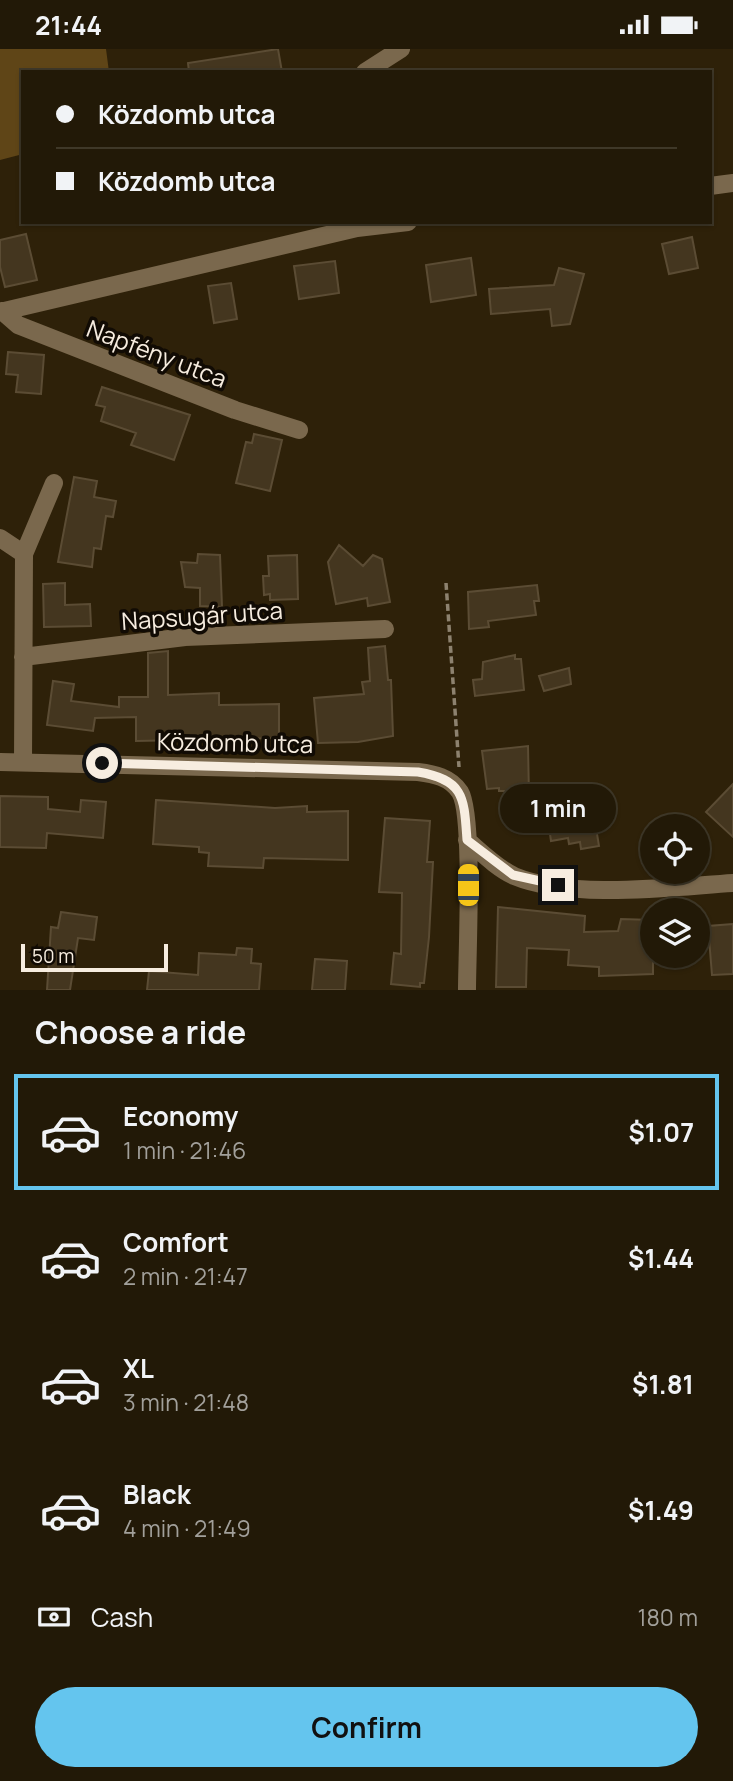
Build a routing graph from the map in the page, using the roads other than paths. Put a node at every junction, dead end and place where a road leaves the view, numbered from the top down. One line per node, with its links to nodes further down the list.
1 (401, 49): 2 (street)
2 (368, 70)
3 (733, 183): 4 (street)
4 (712, 186)
5 (356, 225): 6 (street)
6 (1, 311): 7 (street, Napfény utca)
7 (299, 430)
8 (54, 483): 10 (street)
9 (0, 538): 10 (street)
10 (24, 554): 12 (street)
11 (385, 629): 12 (street, Napsugár utca)
12 (23, 657): 13 (street)
13 (23, 761): 14 (street, Közdomb utca); 15 (street, Közdomb utca)
14 (0, 762)
15 (467, 840): 16 (street); 17 (street)
16 (733, 884)
17 (467, 990)

